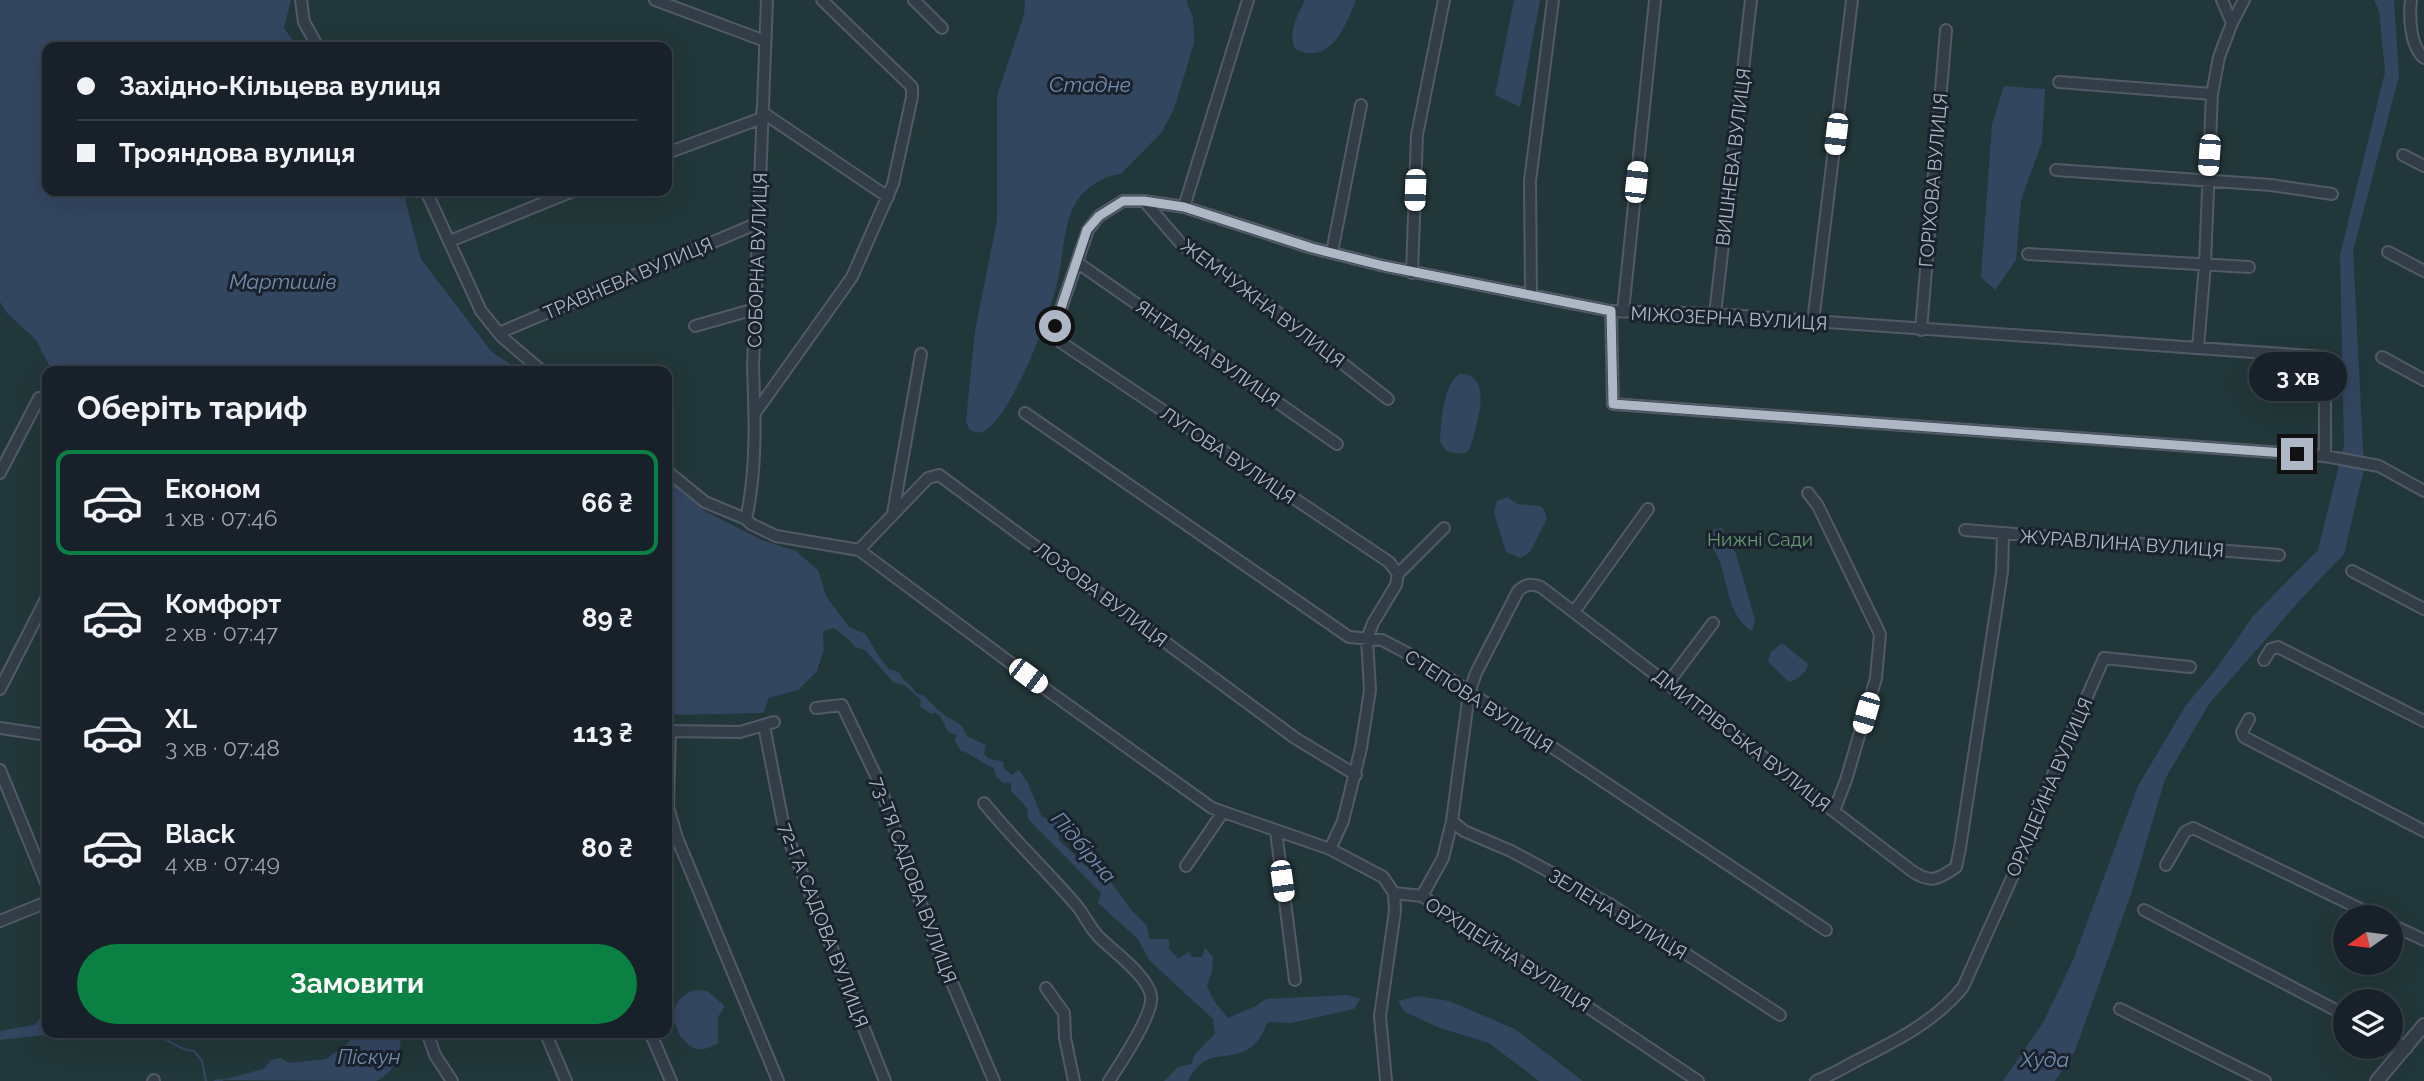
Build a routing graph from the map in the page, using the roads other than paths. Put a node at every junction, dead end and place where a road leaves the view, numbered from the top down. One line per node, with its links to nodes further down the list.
1 (301, 0): 19 (street)
2 (655, 0): 18 (street)
3 (767, 0): 18 (street, СОБОРНА ВУЛИЦЯ)
4 (821, 0): 33 (street)
5 (914, 0): 16 (street)
6 (1248, 0): 35 (street)
7 (1444, 0): 45 (street)
8 (1553, 0): 46 (street)
9 (1655, 0): 48 (street)
10 (1751, 0): 49 (street, ВИШНЕВА ВУЛИЦЯ)
11 (1852, 0): 50 (street)
12 (2221, 0): 15 (street)
13 (2244, 0): 15 (street)
14 (2411, 0): 20 (street)
15 (2232, 23): 22 (street)
16 (942, 28)
17 (1946, 30): 52 (street, ГОРІХОВА ВУЛИЦЯ)
18 (765, 41): 24 (street, СОБОРНА ВУЛИЦЯ)
19 (315, 42)
20 (2421, 56)
21 (2059, 82): 22 (street)
22 (2212, 94): 29 (street)
23 (1361, 105): 39 (street)
24 (762, 115): 25 (street); 33 (street); 36 (street, СОБОРНА ВУЛИЦЯ)
25 (672, 151)
26 (2403, 155): 27 (street)
27 (2424, 166)
28 (2056, 170): 29 (street)
29 (2207, 181): 30 (street); 42 (street)
30 (2332, 194)
31 (428, 196): 37 (street)
32 (561, 196): 37 (street)
33 (888, 197): 61 (street)
34 (1144, 201): 35 (street, МІЖОЗЕРНА ВУЛИЦЯ); 41 (street, МІЖОЗЕРНА ВУЛИЦЯ); 59 (street, ЖЕМЧУЖНА ВУЛИЦЯ)
35 (1184, 207): 39 (street, МІЖОЗЕРНА ВУЛИЦЯ)
36 (758, 223): 47 (street, СОБОРНА ВУЛИЦЯ); 53 (street, ТРАВНЕВА ВУЛИЦЯ)
37 (450, 241): 53 (street)
38 (2388, 252): 44 (street)
39 (1332, 253): 45 (street, МІЖОЗЕРНА ВУЛИЦЯ)
40 (2028, 254): 42 (street)
41 (1078, 263): 63 (street, ЯНТАРНА ВУЛИЦЯ); 78 (street, ЛУГОВА ВУЛИЦЯ)
42 (2204, 264): 43 (street); 54 (street)
43 (2249, 267)
44 (2424, 271)
45 (1412, 273): 46 (street, МІЖОЗЕРНА ВУЛИЦЯ)
46 (1531, 295): 48 (street, МІЖОЗЕРНА ВУЛИЦЯ)
47 (755, 309): 51 (street); 61 (street, СОБОРНА ВУЛИЦЯ)
48 (1617, 311): 49 (street, МІЖОЗЕРНА ВУЛИЦЯ); 64 (street)
49 (1715, 314): 50 (street, МІЖОЗЕРНА ВУЛИЦЯ)
50 (1814, 322): 52 (street, МІЖОЗЕРНА ВУЛИЦЯ)
51 (695, 326)
52 (1921, 330): 54 (street, МІЖОЗЕРНА ВУЛИЦЯ)
53 (499, 333): 57 (street)
54 (2198, 348): 64 (street, МІЖОЗЕРНА ВУЛИЦЯ)
55 (921, 354): 70 (street)
56 (2382, 358): 58 (street)
57 (536, 366)
58 (2424, 380)
59 (1388, 399)
60 (42, 402): 65 (street)
61 (755, 413): 71 (street, СОБОРНА ВУЛИЦЯ)
62 (1025, 413): 83 (street, СТЕПОВА ВУЛИЦЯ)
63 (1337, 444)
64 (2325, 456): 67 (street)
65 (0, 473)
66 (672, 475): 71 (street)
67 (2424, 491)
68 (1808, 493): 98 (street)
69 (1648, 509): 81 (street)
70 (893, 516): 75 (street, ЛОЗОВА ВУЛИЦЯ); 96 (street, ЛОЗОВА ВУЛИЦЯ)
71 (746, 519): 75 (street)
72 (1444, 528): 78 (street)
73 (1965, 530): 74 (street, ЖУРАВЛИНА ВУЛИЦЯ)
74 (2003, 533): 76 (street, ЖУРАВЛИНА ВУЛИЦЯ); 98 (street, ДМИТРІВСЬКА ВУЛИЦЯ)
75 (859, 550): 99 (street)
76 (2279, 555)
77 (2352, 571): 80 (street)
78 (1398, 574): 83 (street)
79 (42, 607): 87 (street)
80 (2424, 609)
81 (1574, 612): 86 (street, ДМИТРІВСЬКА ВУЛИЦЯ); 88 (street, ДМИТРІВСЬКА ВУЛИЦЯ)
82 (1713, 623): 86 (street)
83 (1367, 639): 88 (street, СТЕПОВА ВУЛИЦЯ); 96 (street)
84 (2264, 660): 91 (street)
85 (2190, 667): 138 (street, ОРХІДЕЙНА ВУЛИЦЯ)
86 (1668, 683): 98 (street, ДМИТРІВСЬКА ВУЛИЦЯ)
87 (0, 689)
88 (1469, 693): 101 (street, ДМИТРІВСЬКА ВУЛИЦЯ); 114 (street, СТЕПОВА ВУЛИЦЯ)
89 (816, 708): 133 (street, 73-ТЯ САДОВА ВУЛИЦЯ)
90 (2249, 719): 103 (street)
91 (2424, 721)
92 (0, 729): 94 (street)
93 (672, 731): 132 (street, 72-ГА САДОВА ВУЛИЦЯ)
94 (42, 734)
95 (0, 770): 107 (street)
96 (1356, 775): 104 (street)
97 (984, 803): 135 (street)
98 (1834, 811)
99 (1223, 812): 102 (street); 106 (street)
100 (672, 821): 131 (street)
101 (1452, 821): 109 (street, ДМИТРІВСЬКА ВУЛИЦЯ); 121 (street, ЗЕЛЕНА ВУЛИЦЯ)
102 (1276, 831): 104 (street); 117 (street)
103 (2424, 831)
104 (1329, 849): 108 (street)
105 (2166, 865): 111 (street)
106 (1186, 866)
107 (42, 873)
108 (1394, 893): 109 (street, ОРХІДЕЙНА ВУЛИЦЯ); 136 (street)
109 (1422, 896): 137 (street, ОРХІДЕЙНА ВУЛИЦЯ)
110 (42, 904): 113 (street)
111 (2352, 905)
112 (2144, 910): 120 (street)
113 (0, 921)
114 (1826, 929)
115 (2403, 930): 116 (street)
116 (2424, 940)
117 (1295, 980)
118 (1046, 988): 134 (street)
119 (2120, 1009): 139 (street)
120 (2333, 1009)
121 (1780, 1015)
122 (2423, 1030): 127 (street)
123 (429, 1038): 128 (street)
124 (548, 1038): 129 (street)
125 (653, 1038): 130 (street)
126 (2403, 1046): 127 (street)
127 (2407, 1048): 140 (street)
128 (452, 1081)
129 (566, 1081)
130 (671, 1081)
131 (778, 1081)
132 (885, 1081)
133 (994, 1081)
134 (1074, 1081)
135 (1109, 1081)
136 (1386, 1081)
137 (1698, 1081)
138 (1816, 1081)
139 (2265, 1081)
140 (2377, 1081)

